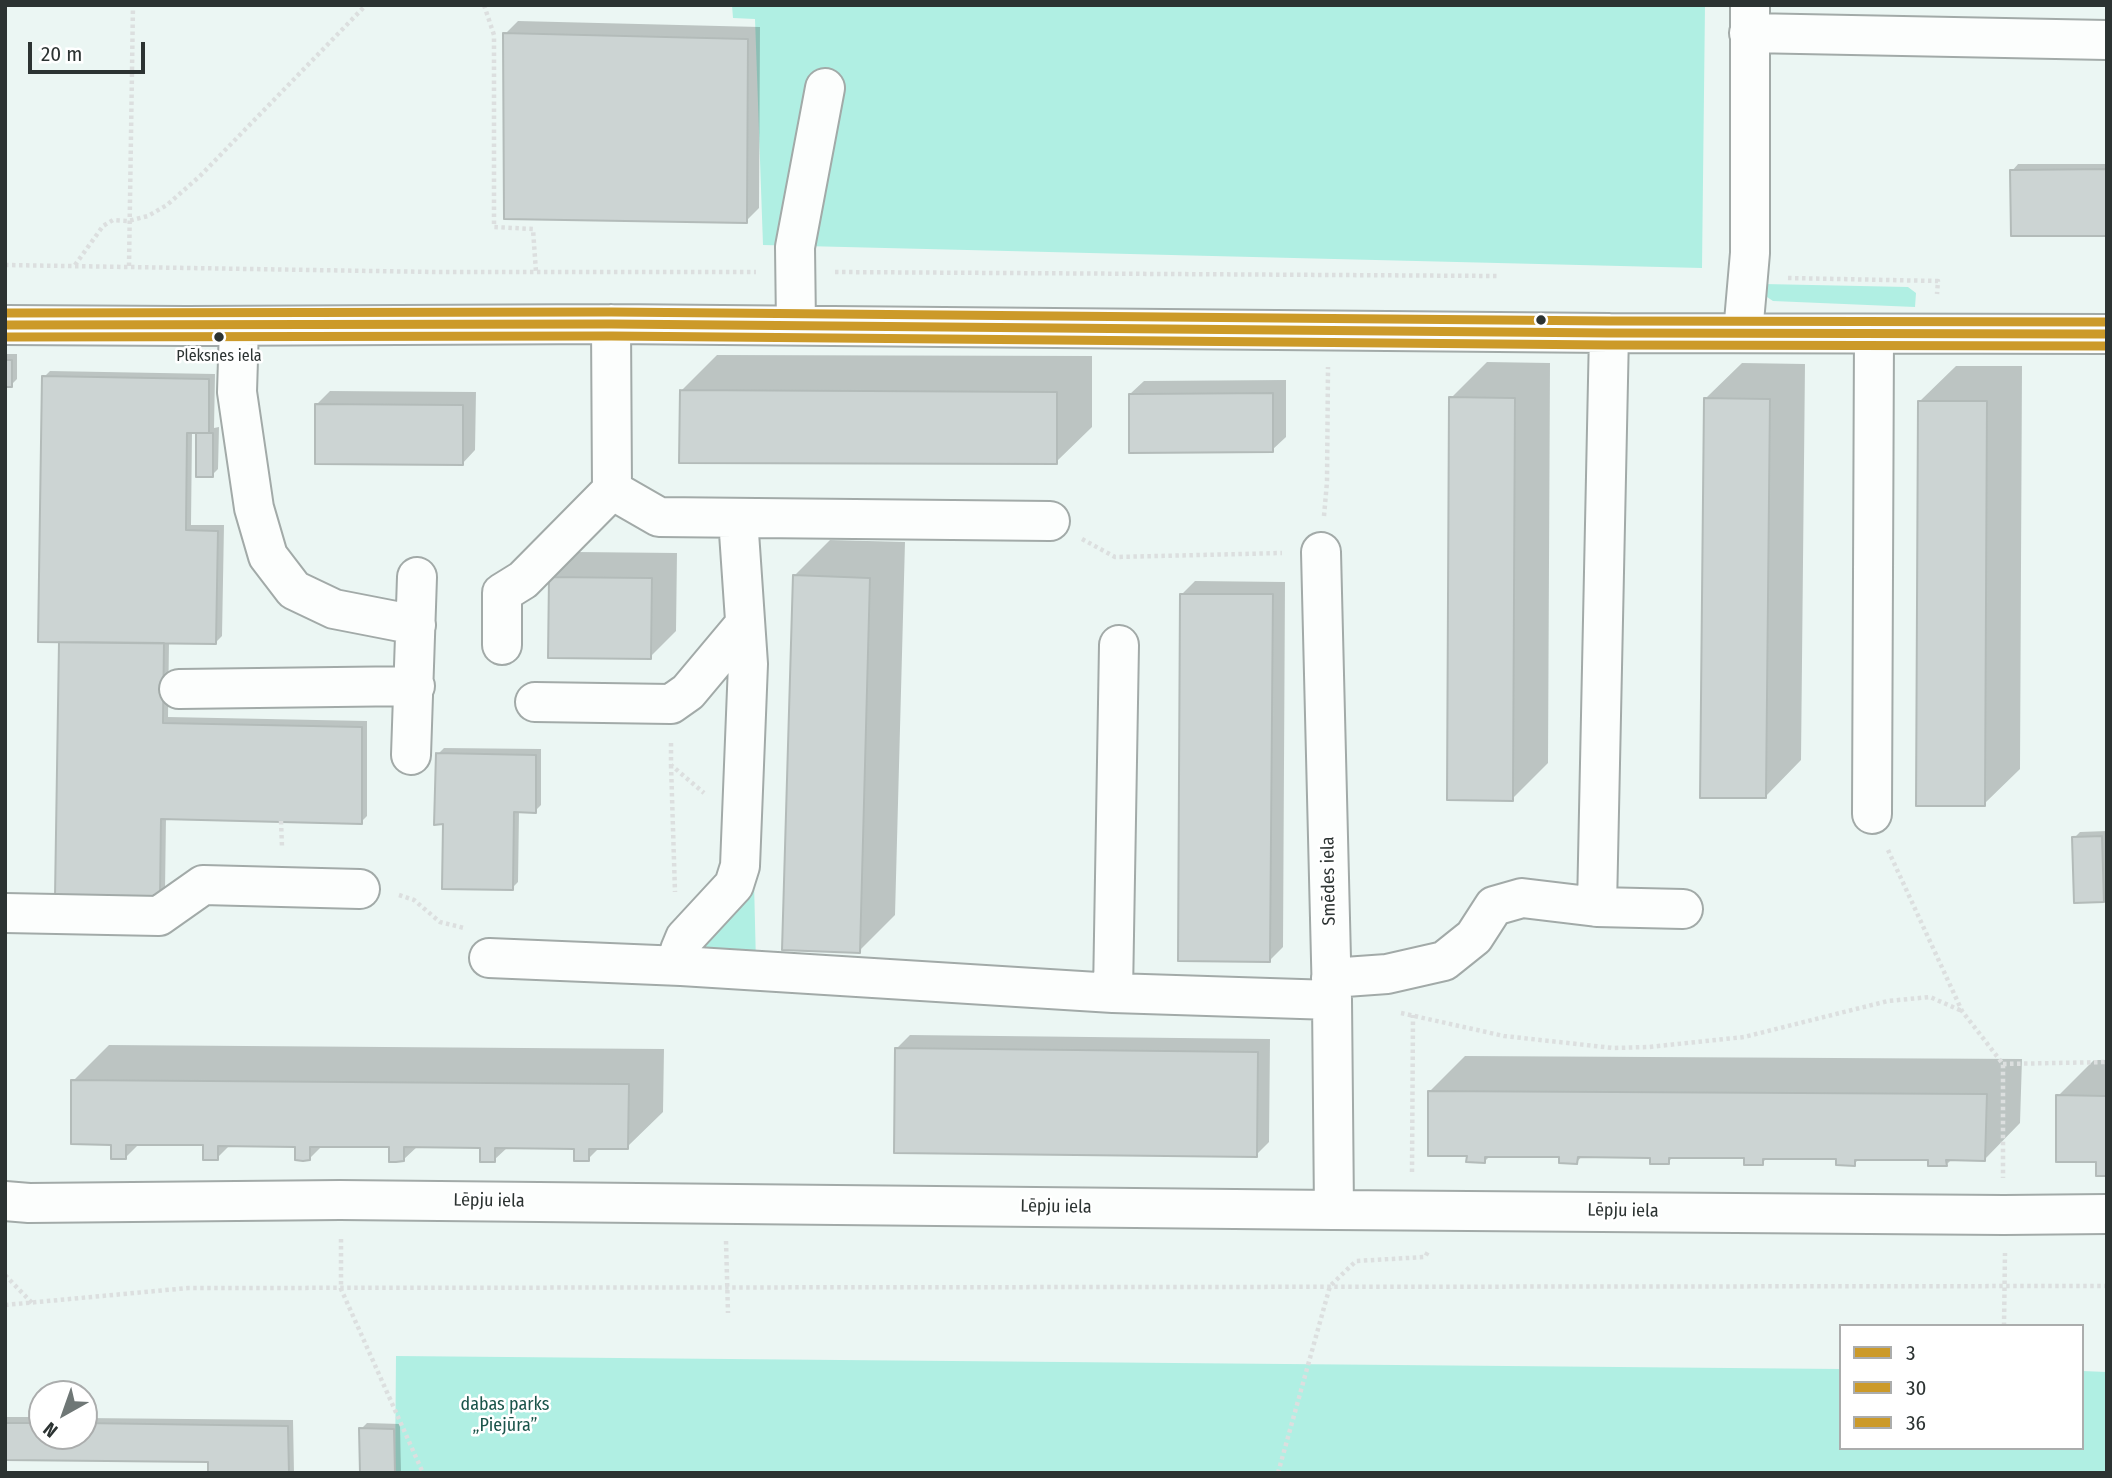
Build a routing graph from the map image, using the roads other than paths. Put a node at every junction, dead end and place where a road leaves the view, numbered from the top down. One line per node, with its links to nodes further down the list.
1 (1749, 19): 2 (street); 9 (street)
2 (2107, 40)
3 (825, 88): 6 (street)
4 (611, 324): 6 (street); 7 (street); 12 (street)
5 (5, 325): 7 (street)
6 (796, 325): 8 (street)
7 (239, 326): 18 (street)
8 (1609, 333): 9 (street); 27 (street)
9 (1743, 333): 10 (street)
10 (1874, 334): 11 (street); 25 (street)
11 (2107, 334)
12 (612, 490): 13 (street); 19 (street)
13 (738, 518): 14 (street); 17 (street)
14 (1050, 521)
15 (1321, 552): 32 (street, Smēdes iela)
16 (417, 576): 18 (street)
17 (745, 624): 23 (street); 30 (street)
18 (416, 625): 21 (street)
19 (502, 645)
20 (1119, 645): 33 (street)
21 (415, 686): 22 (street); 24 (street)
22 (179, 689)
23 (535, 702)
24 (411, 755)
25 (1872, 814)
26 (360, 889): 29 (street)
27 (1597, 907): 28 (street); 32 (street)
28 (1684, 909)
29 (5, 912)
30 (683, 952): 31 (street); 33 (street)
31 (489, 958)
32 (1331, 989): 33 (street); 35 (street, Smēdes iela)
33 (1113, 993)
34 (5, 1201): 35 (street, Lēpju iela)
35 (1334, 1210): 36 (street, Lēpju iela)
36 (2107, 1214)

